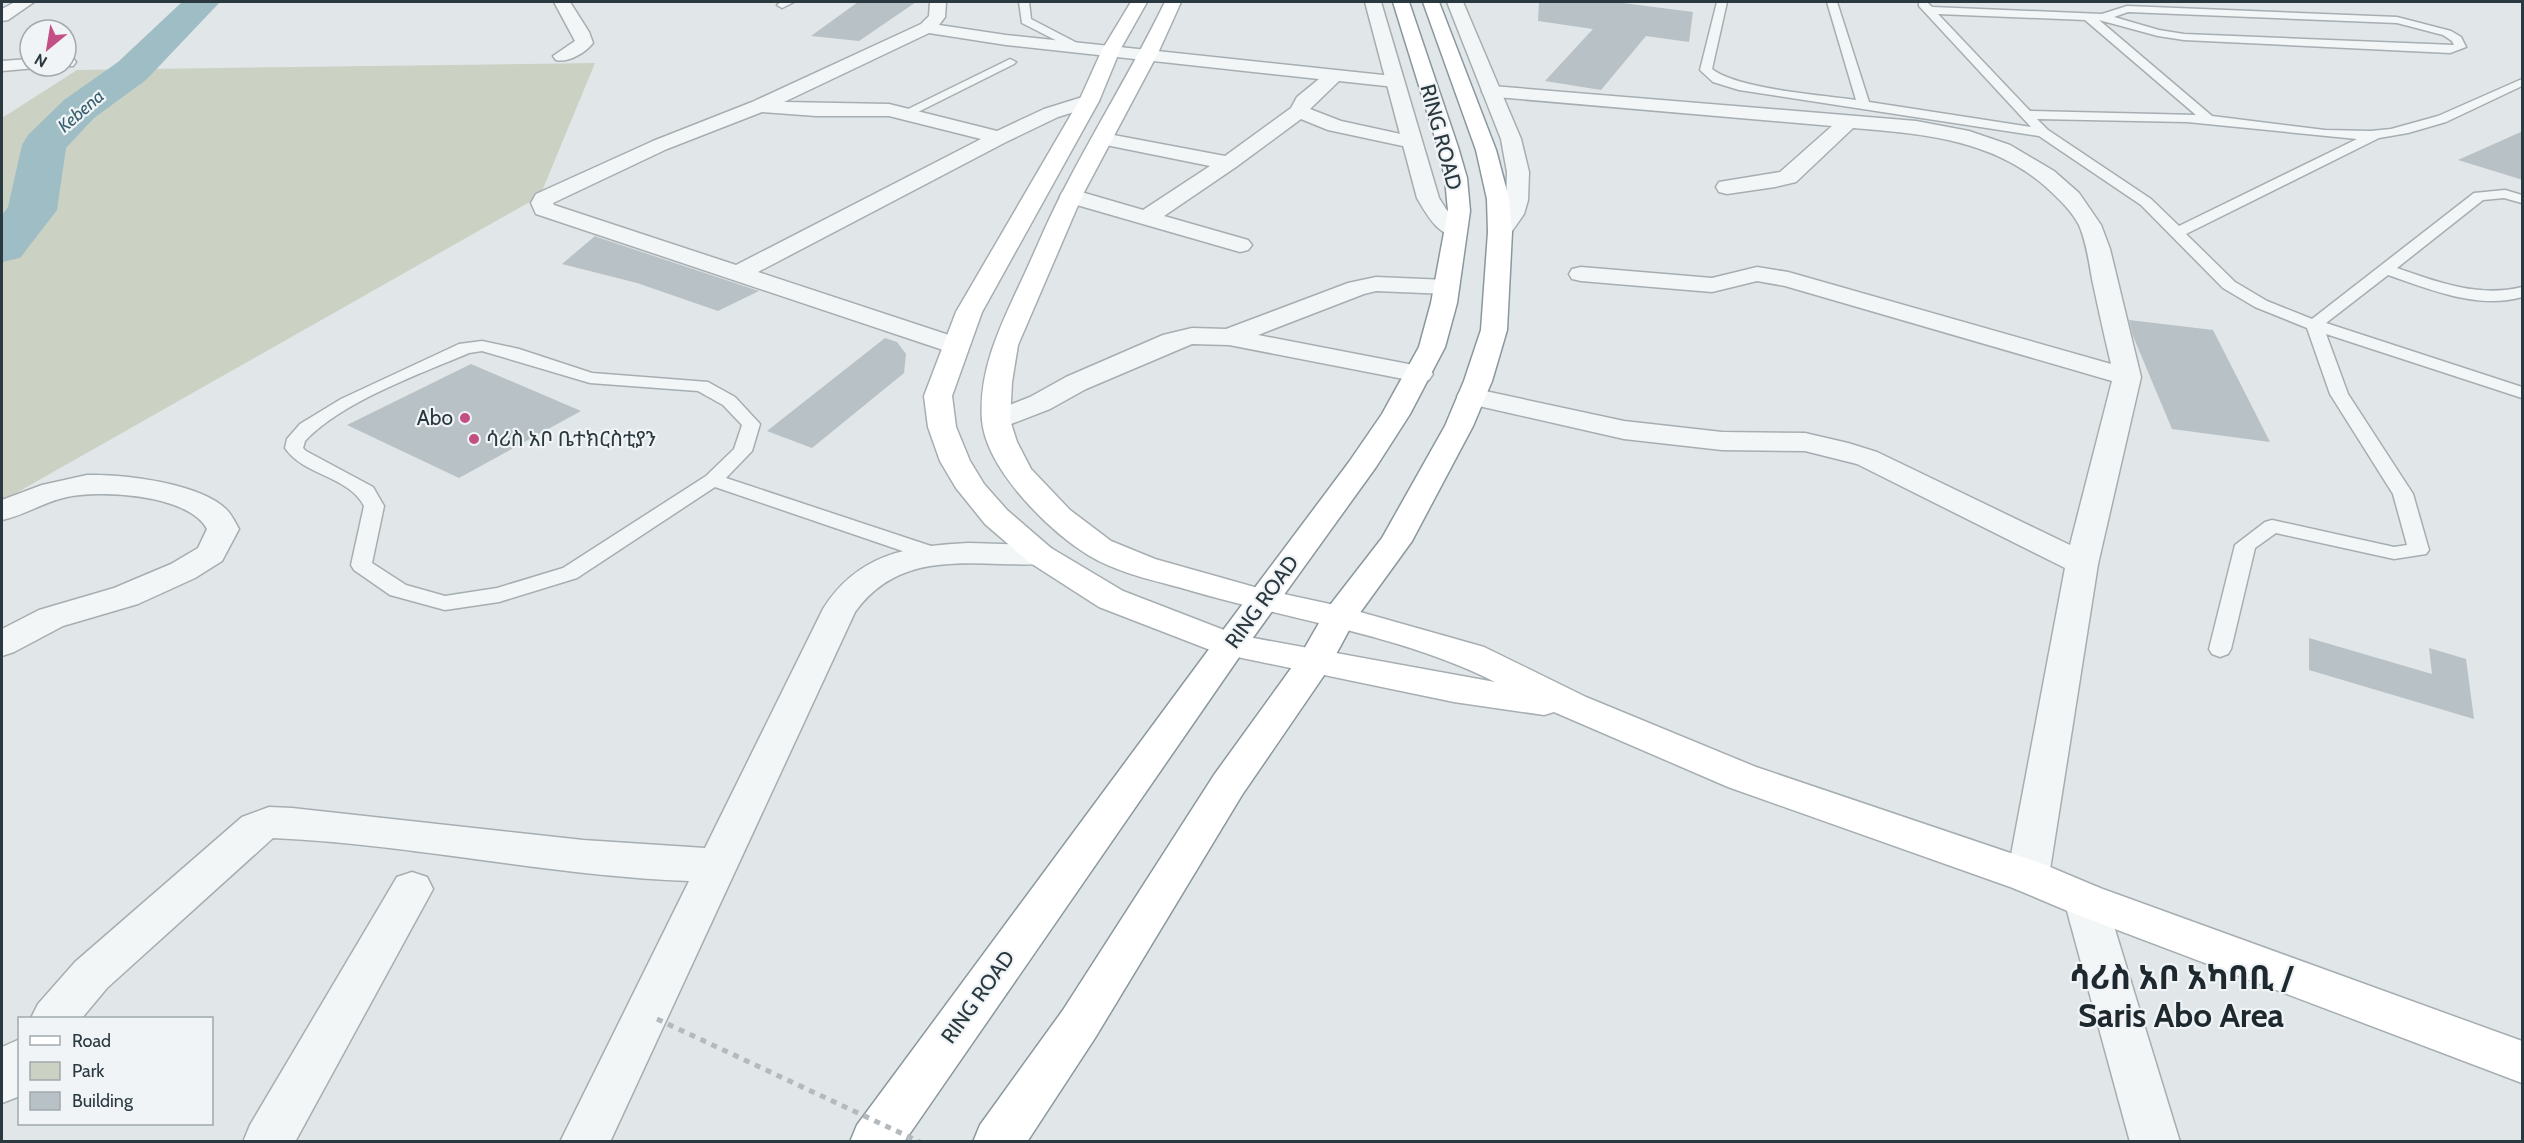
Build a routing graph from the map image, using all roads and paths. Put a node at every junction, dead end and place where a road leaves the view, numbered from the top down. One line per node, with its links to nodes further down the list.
1 (26, 2): 14 (street)
2 (562, 2): 21 (street)
3 (938, 2): 17 (street)
4 (1024, 2): 18 (lane)
5 (1139, 2): 19 (main road)
6 (1173, 2): 20 (main road)
7 (1373, 2): 26 (street)
8 (1401, 2): 47 (main road, RING ROAD)
9 (1431, 2): 48 (main road, RING ROAD)
10 (1455, 2): 28 (street)
11 (1722, 2): 30 (lane)
12 (1832, 2): 30 (lane)
13 (1925, 6): 15 (lane); 34 (lane)
14 (2, 16)
15 (2089, 17): 16 (lane); 35 (lane)
16 (2103, 17): 16 (lane)
17 (927, 28): 18 (street); 31 (street)
18 (1077, 47): 19 (street)
19 (1111, 50): 20 (street); 29 (main road)
20 (1149, 53): 25 (street); 40 (main road)
21 (562, 56)
22 (1010, 62): 33 (lane)
23 (18, 65): 24 (street)
24 (2, 66)
25 (1334, 75): 26 (street); 32 (street)
26 (1395, 81): 41 (street)
27 (2523, 82): 38 (lane)
28 (1492, 92): 36 (street); 48 (street)
29 (1089, 101): 39 (street); 58 (main road)
30 (1864, 105): 37 (lane)
31 (759, 106): 33 (street); 52 (street)
32 (1299, 111): 41 (street); 42 (street)
33 (904, 114): 39 (street)
34 (2028, 115): 35 (lane); 37 (lane)
35 (2209, 120): 38 (lane)
36 (1850, 121): 43 (street); 60 (street)
37 (2043, 133): 49 (lane)
38 (2377, 135): 49 (lane)
39 (999, 138): 52 (street)
40 (1103, 138): 42 (street); 44 (main road)
41 (1412, 142): 47 (street)
42 (1229, 163): 46 (street)
43 (1726, 187)
44 (1071, 196): 46 (street); 63 (main road)
45 (2523, 199): 51 (lane)
46 (1146, 218): 50 (street)
47 (1454, 230): 54 (main road, RING ROAD)
48 (1500, 232): 62 (main road, RING ROAD)
49 (2177, 232): 56 (lane)
50 (1240, 245)
51 (2386, 269): 55 (lane); 56 (lane)
52 (739, 273): 58 (street)
53 (1581, 274): 60 (street)
54 (1447, 287): 57 (street); 59 (main road, RING ROAD)
55 (2523, 292)
56 (2314, 325): 61 (lane); 73 (lane)
57 (1229, 337): 59 (street); 63 (street)
58 (955, 346): 67 (main road)
59 (1419, 375): 69 (main road, RING ROAD)
60 (2127, 376): 68 (street)
61 (2523, 393)
62 (1471, 396): 68 (street); 70 (main road, RING ROAD)
63 (996, 420): 69 (main road)
64 (712, 480): 64 (lane); 66 (lane)
65 (2, 511): 71 (street)
66 (933, 554): 67 (street); 76 (street)
67 (1040, 555): 72 (main road)
68 (2082, 564): 77 (street)
69 (1263, 600): 70 (main road); 72 (main road, RING ROAD)
70 (1339, 617): 74 (main road, RING ROAD); 75 (main road)
71 (2, 644)
72 (1230, 645): 74 (main road); 87 (main road, RING ROAD)
73 (2220, 649)
74 (1314, 662): 75 (main road); 89 (main road, RING ROAD)
75 (1573, 706): 77 (main road)
76 (715, 865): 80 (street); 86 (street)
77 (2028, 876): 79 (main road)
78 (412, 889): 85 (street)
79 (2085, 900): 83 (main road); 90 (street)
80 (55, 1017)
81 (657, 1019): 88 (path, bridge)
82 (18, 1061): 84 (street)
83 (2523, 1062)
84 (2, 1081)
85 (268, 1142)
86 (585, 1142)
87 (875, 1142)
88 (920, 1142)
89 (998, 1142)
90 (2155, 1142)

